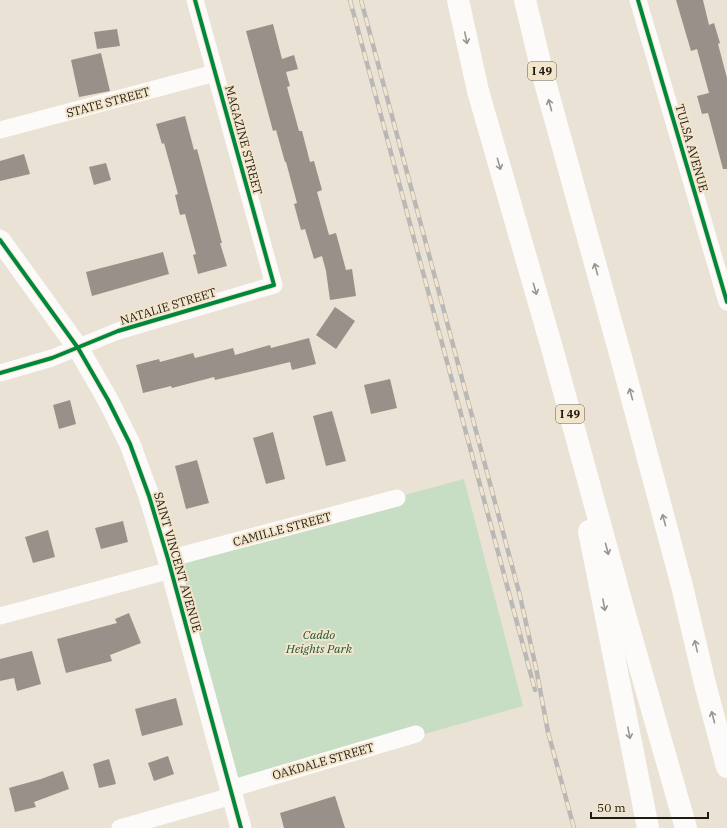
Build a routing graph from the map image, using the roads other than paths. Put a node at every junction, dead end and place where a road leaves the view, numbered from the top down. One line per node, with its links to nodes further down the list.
1 (195, 0): 5 (street, MAGAZINE STREET)
2 (458, 0): 11 (highway, I 49, one-way to 11)
3 (525, 0): 17 (highway, I 49, one-way to 3)
4 (638, 0): 9 (street, TULSA AVENUE)
5 (215, 73): 6 (street, STATE STREET); 8 (street, MAGAZINE STREET)
6 (0, 130)
7 (0, 240): 10 (street, SAINT VINCENT AVENUE)
8 (274, 285): 10 (street, NATALIE STREET)
9 (727, 302)
10 (78, 348): 12 (street, NATALIE STREET); 14 (street, SAINT VINCENT AVENUE)
11 (552, 348): 21 (highway, one-way to 21); 22 (highway, I 49, one-way to 22)
12 (0, 373)
13 (397, 498): 14 (street, CAMILLE STREET)
14 (169, 564): 15 (street, CAMILLE STREET); 18 (street, SAINT VINCENT AVENUE)
15 (0, 616)
16 (416, 734): 18 (street, OAKDALE STREET)
17 (725, 758)
18 (231, 792): 19 (street, OAKDALE STREET); 20 (street, SAINT VINCENT AVENUE)
19 (120, 828)
20 (241, 828)
21 (648, 828)
22 (686, 828)

